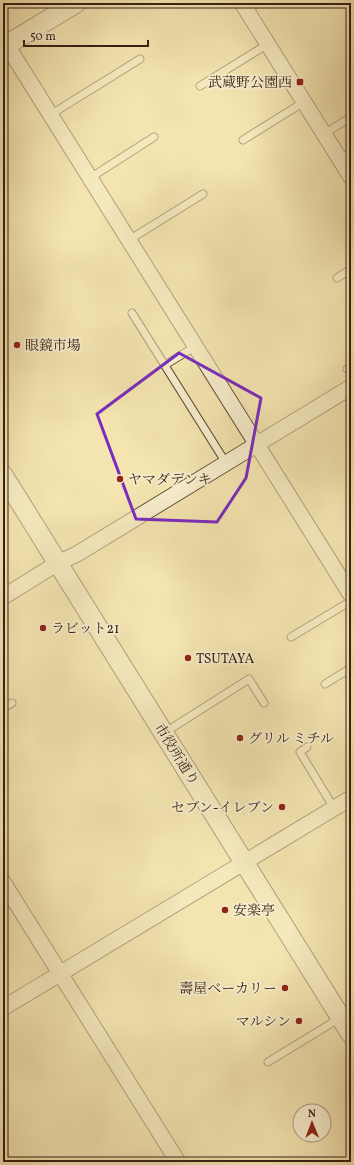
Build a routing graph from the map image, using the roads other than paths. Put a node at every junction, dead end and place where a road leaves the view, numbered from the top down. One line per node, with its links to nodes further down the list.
1 (76, 3): 3 (street)
2 (249, 5): 4 (street)
3 (4, 44): 8 (street)
4 (268, 44): 6 (lane); 7 (street)
5 (140, 59): 8 (lane)
6 (200, 86)
7 (304, 102): 10 (street); 12 (lane)
8 (50, 115): 15 (street)
9 (351, 117): 10 (lane)
10 (324, 134): 13 (street)
11 (154, 136): 15 (lane)
12 (243, 140)
13 (345, 155): 14 (street)
14 (351, 177)
15 (90, 178): 17 (street)
16 (203, 194): 17 (lane)
17 (129, 240): 21 (street)
18 (351, 269): 19 (lane)
19 (337, 278)
20 (132, 313): 22 (lane)
21 (196, 346): 22 (lane); 24 (street)
22 (165, 365): 25 (lane)
23 (351, 387): 24 (street)
24 (257, 444): 25 (street); 28 (street)
25 (226, 463): 27 (street)
26 (3, 475): 27 (street, 市役所通り)
27 (58, 563): 29 (street); 37 (street, 市役所通り)
28 (349, 587)
29 (3, 598)
30 (351, 601): 31 (lane)
31 (291, 637)
32 (351, 668): 33 (lane)
33 (325, 684)
34 (12, 703): 36 (lane)
35 (264, 704): 37 (lane)
36 (3, 708)
37 (164, 733): 41 (street, 市役所通り)
38 (307, 747): 40 (lane)
39 (351, 798): 40 (street)
40 (334, 808): 41 (street)
41 (245, 862): 43 (street); 45 (street, 市役所通り)
42 (3, 882): 43 (street)
43 (60, 974): 44 (street); 48 (street)
44 (3, 1008)
45 (341, 1017): 46 (street, 市役所通り); 47 (lane)
46 (351, 1034)
47 (268, 1062)
48 (178, 1162)

